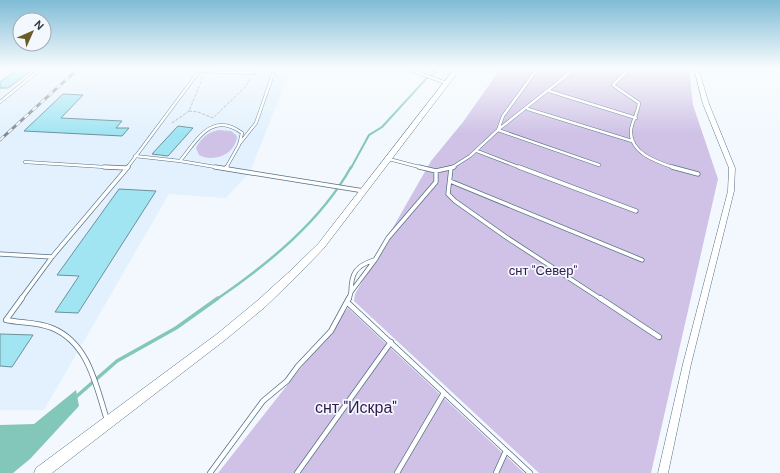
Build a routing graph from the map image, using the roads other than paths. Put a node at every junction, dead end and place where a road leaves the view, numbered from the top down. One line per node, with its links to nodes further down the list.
1 (15, 90): 9 (lane)
2 (183, 90): 16 (lane)
3 (267, 90): 14 (lane)
4 (441, 90): 17 (street)
5 (522, 90): 12 (lane)
6 (619, 90): 11 (lane)
7 (702, 90): 48 (street)
8 (549, 91): 10 (lane); 11 (lane)
9 (0, 102)
10 (528, 109): 12 (lane); 13 (lane)
11 (636, 118): 13 (lane)
12 (498, 130): 15 (lane); 20 (lane)
13 (632, 141): 25 (lane)
14 (239, 145): 18 (lane); 22 (lane)
15 (477, 150): 23 (lane); 28 (lane)
16 (135, 156): 18 (lane); 21 (lane)
17 (389, 159): 24 (lane); 27 (street)
18 (180, 161): 22 (lane)
19 (25, 162): 21 (lane)
20 (599, 165)
21 (126, 168): 30 (lane)
22 (226, 168): 27 (lane)
23 (451, 168): 24 (lane); 26 (lane)
24 (436, 171): 31 (lane)
25 (698, 174)
26 (450, 181): 32 (lane); 37 (lane)
27 (364, 191): 40 (street)
28 (636, 211)
29 (0, 254): 30 (lane)
30 (52, 257): 36 (lane)
31 (375, 260): 33 (lane); 33 (lane)
32 (642, 260)
33 (351, 292): 34 (lane)
34 (348, 303): 38 (lane); 43 (lane)
35 (0, 320): 36 (lane)
36 (6, 320): 40 (lane)
37 (659, 338)
38 (391, 342): 39 (lane); 44 (lane)
39 (444, 393): 41 (lane); 45 (lane)
40 (108, 423): 42 (street)
41 (506, 451): 46 (lane); 47 (lane)
42 (41, 473)
43 (210, 473)
44 (297, 473)
45 (397, 473)
46 (496, 473)
47 (530, 473)
48 (663, 473)

